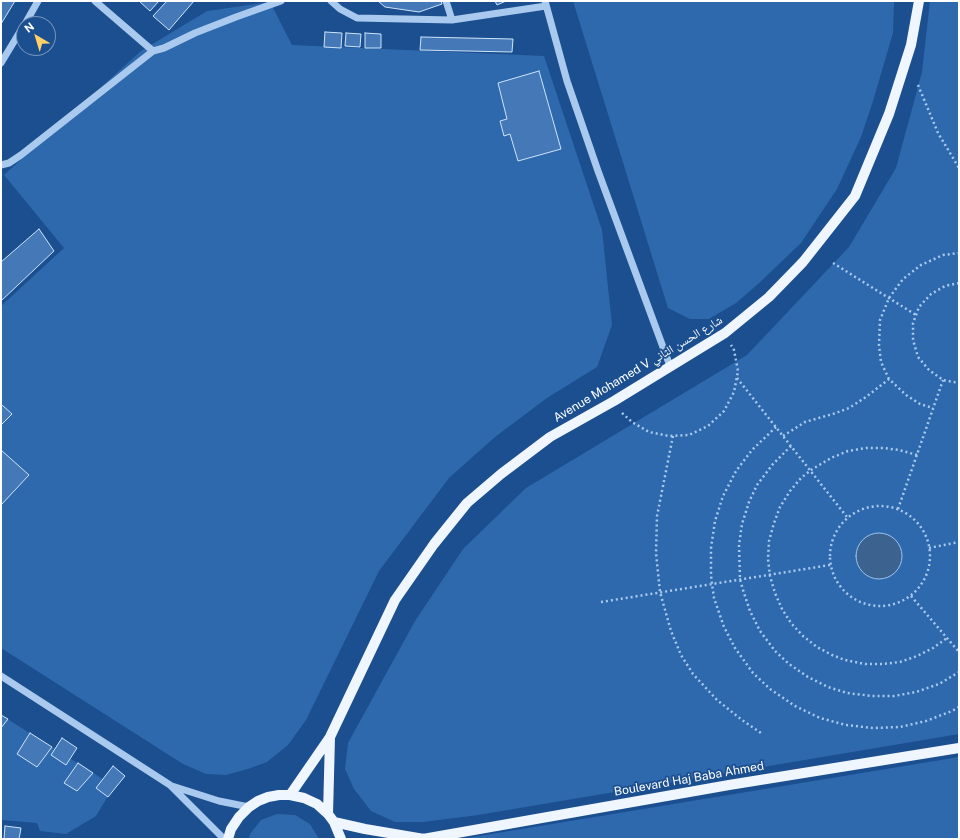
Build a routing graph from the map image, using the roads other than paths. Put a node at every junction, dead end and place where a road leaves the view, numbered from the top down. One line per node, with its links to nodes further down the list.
1 (38, 1): 8 (street)
2 (95, 1): 11 (street)
3 (281, 1): 11 (street)
4 (331, 1): 9 (street)
5 (446, 1): 9 (street)
6 (919, 1): 14 (main road, Avenue Mohamed V شارع الحسن الثاني)
7 (545, 4): 9 (street); 14 (street)
8 (29, 16)
9 (452, 20)
10 (16, 38): 12 (street)
11 (153, 51): 13 (street)
12 (1, 63)
13 (1, 165)
14 (670, 366): 16 (main road, Avenue Mohamed V شارع الحسن الثاني)
15 (1, 676): 18 (street)
16 (330, 736): 19 (main road, Avenue Mohamed V شارع الحسن الثاني); 21 (main road, Avenue Mohamed V شارع الحسن الثاني)
17 (959, 748): 25 (main road, Boulevard Haj Baba Ahmed)
18 (170, 785): 20 (street); 22 (street)
19 (290, 795): 20 (main road); 21 (main road)
20 (249, 807): 23 (main road)
21 (331, 818): 24 (main road); 25 (main road, Boulevard Haj Baba Ahmed)
22 (224, 839)
23 (228, 839)
24 (341, 839)
25 (424, 839)

